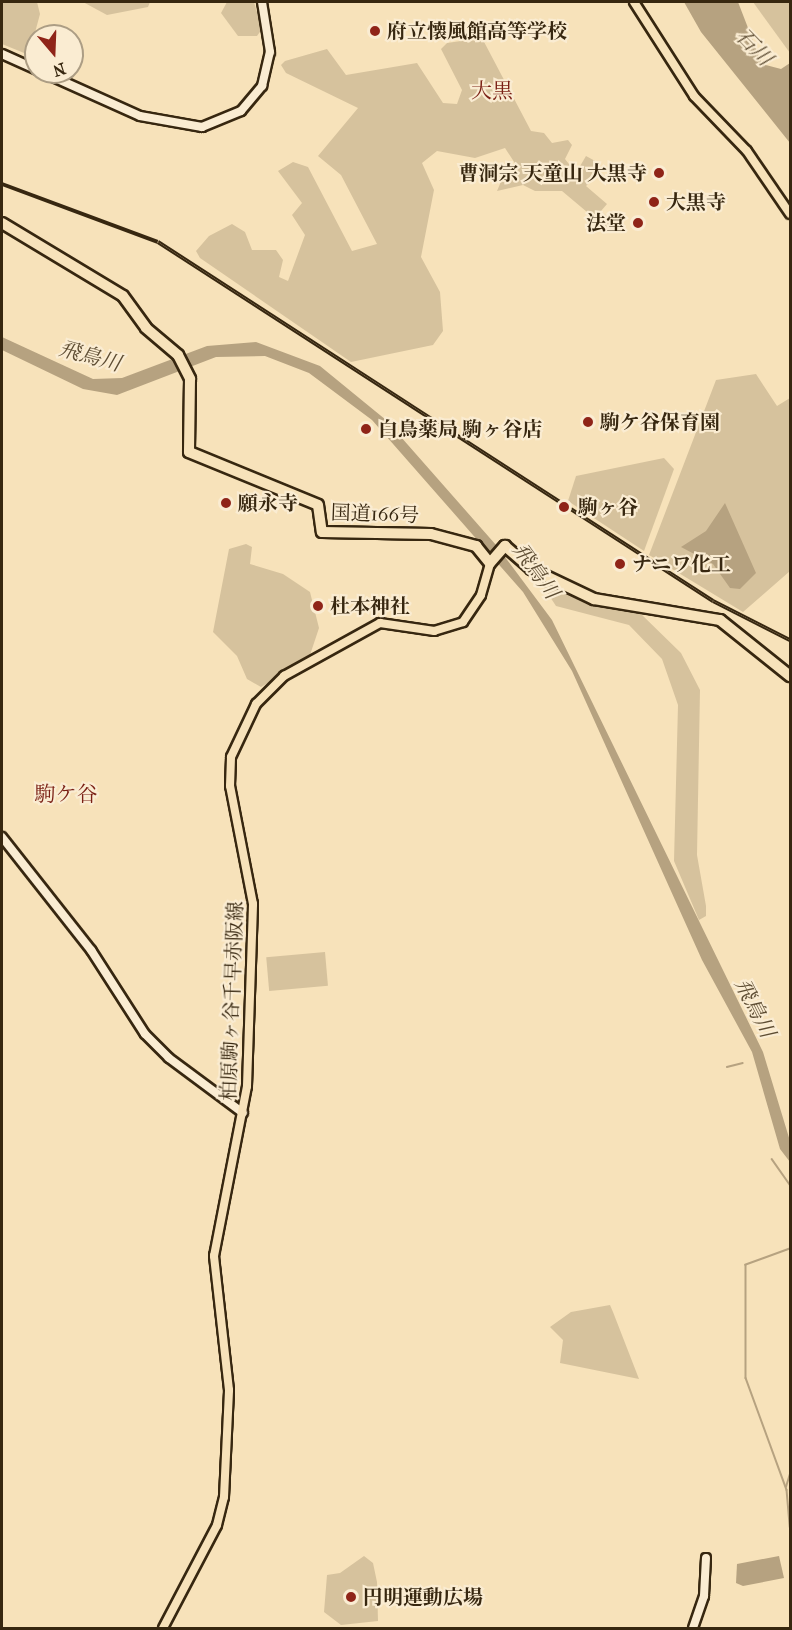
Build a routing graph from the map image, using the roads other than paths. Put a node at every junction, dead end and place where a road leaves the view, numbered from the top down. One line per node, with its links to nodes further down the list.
1 (262, 2): 3 (street)
2 (634, 2): 4 (main road)
3 (2, 54)
4 (790, 214)
5 (2, 223): 6 (highway, 国道166号)
6 (490, 561): 7 (highway); 9 (main road, 柏原駒ヶ谷千早赤阪線)
7 (790, 676)
8 (2, 837): 9 (street)
9 (243, 1113): 11 (main road, 柏原駒ヶ谷千早赤阪線)
10 (706, 1558): 12 (street)
11 (163, 1629)
12 (693, 1629)

